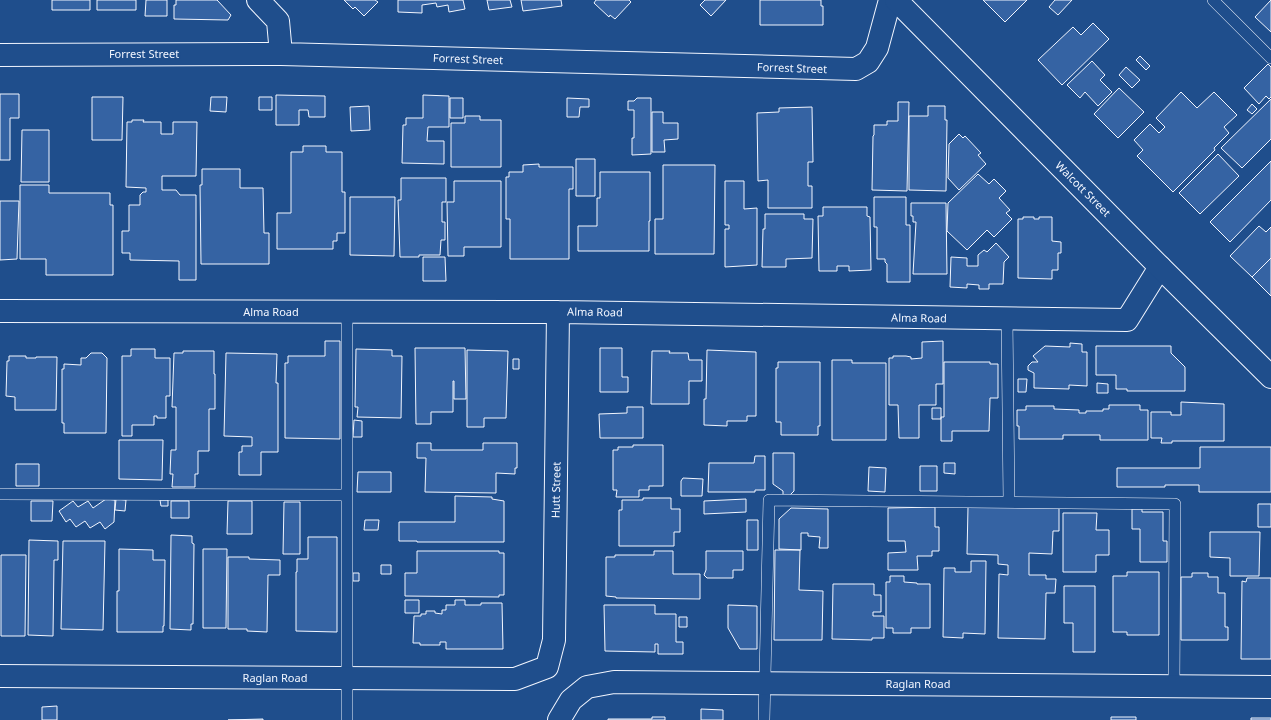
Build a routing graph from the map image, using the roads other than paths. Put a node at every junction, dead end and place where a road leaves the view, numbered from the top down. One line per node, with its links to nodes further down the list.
1 (258, 0): 5 (street)
2 (890, 0): 5 (street, Forrest Street)
3 (896, 0): 8 (street, Walcott Street)
4 (1213, 0): 7 (lane)
5 (280, 54): 6 (street, Forrest Street)
6 (0, 55)
7 (1271, 58)
8 (1160, 267): 12 (street, Alma Road); 13 (street, Walcott Street)
9 (0, 311): 10 (street, Alma Road)
10 (347, 312): 11 (street, Alma Road); 15 (lane)
11 (558, 312): 12 (street, Alma Road); 17 (street, Hutt Street)
12 (1007, 319): 16 (lane)
13 (1271, 377)
14 (0, 494): 15 (lane)
15 (347, 495): 19 (lane)
16 (1009, 502): 20 (lane); 21 (lane)
17 (547, 667): 19 (street, Raglan Road)
18 (0, 676): 19 (street, Raglan Road)
19 (348, 678): 23 (lane)
20 (764, 683): 21 (street, Raglan Road); 24 (street, Raglan Road); 25 (lane)
21 (1174, 686): 22 (street, Raglan Road)
22 (1271, 687)
23 (348, 720)
24 (560, 720)
25 (764, 720)

